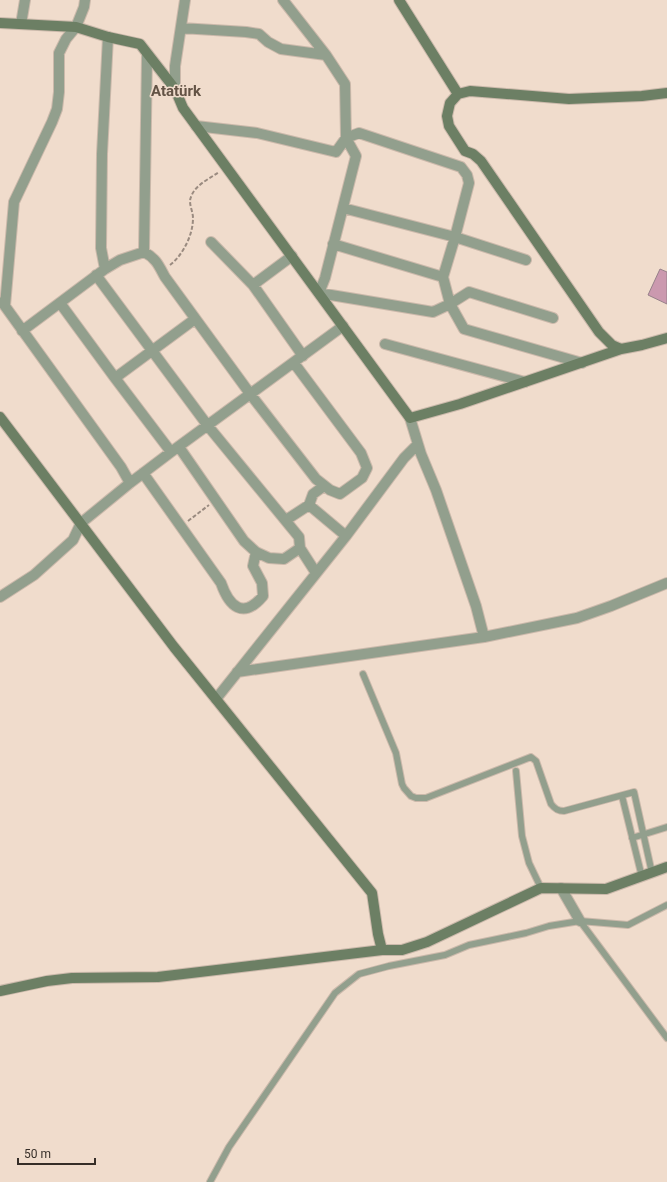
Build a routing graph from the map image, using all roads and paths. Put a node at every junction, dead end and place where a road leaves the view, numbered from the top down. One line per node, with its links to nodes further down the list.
1 (25, 0): 7 (street)
2 (85, 0): 8 (street)
3 (185, 0): 9 (street)
4 (283, 0): 12 (street)
5 (399, 0): 15 (street)
6 (0, 23): 7 (street)
7 (21, 24): 8 (street)
8 (76, 27): 10 (street); 32 (street)
9 (181, 28): 12 (street); 13 (street)
10 (108, 37): 11 (street); 26 (street)
11 (147, 55): 13 (street); 23 (street)
12 (326, 55): 17 (street)
13 (175, 89): 16 (street)
14 (667, 93): 15 (street)
15 (458, 94): 41 (street)
16 (196, 126): 17 (street); 18 (street)
17 (346, 138): 19 (street); 20 (street)
18 (226, 167): 24 (street); 27 (path)
19 (343, 208): 20 (street); 22 (street)
20 (456, 237): 25 (street); 29 (street)
21 (212, 242): 30 (street)
22 (333, 244): 29 (street); 31 (street)
23 (144, 252): 26 (street); 27 (street)
24 (292, 256): 30 (street); 31 (street)
25 (526, 260)
26 (105, 269): 28 (street)
27 (162, 271): 36 (street)
28 (96, 275): 33 (street); 42 (street)
29 (443, 277): 34 (street)
30 (253, 285): 43 (street)
31 (319, 292): 34 (street); 37 (street)
32 (2, 303): 38 (street)
33 (60, 303): 38 (street); 46 (street)
34 (450, 304): 35 (street); 44 (street)
35 (553, 318)
36 (195, 319): 42 (street); 48 (street)
37 (343, 326): 43 (street); 50 (street)
38 (22, 331): 55 (street)
39 (667, 338): 41 (street)
40 (385, 344): 47 (street)
41 (621, 349): 44 (street)
42 (152, 351): 46 (street); 51 (street)
43 (303, 356): 45 (street)
44 (582, 362): 47 (street)
45 (294, 363): 48 (street); 56 (street)
46 (115, 378): 53 (street)
47 (525, 382): 50 (street)
48 (250, 395): 51 (street); 56 (street)
49 (0, 417): 60 (street)
50 (410, 418): 52 (street)
51 (208, 426): 53 (street); 59 (street)
52 (418, 444): 62 (street); 68 (street)
53 (175, 449): 54 (street); 57 (street)
54 (143, 473): 55 (street); 61 (street)
55 (130, 483): 60 (street)
56 (324, 486): 58 (street)
57 (216, 500): 61 (path); 64 (street)
58 (308, 505): 59 (street); 62 (street)
59 (286, 520): 63 (street)
60 (81, 523): 67 (street); 71 (street)
61 (181, 526): 64 (street)
62 (346, 536): 65 (street)
63 (300, 548): 64 (street); 65 (street)
64 (256, 552)
65 (316, 573): 69 (street)
66 (667, 583): 68 (street)
67 (0, 597)
68 (484, 637): 69 (street)
69 (237, 672): 71 (street)
70 (363, 674): 73 (lane)
71 (216, 699): 84 (street)
72 (516, 771): 80 (lane)
73 (622, 796): 75 (lane); 76 (lane)
74 (667, 827): 75 (lane)
75 (644, 834): 76 (lane); 78 (lane)
76 (632, 838): 79 (lane)
77 (667, 867): 78 (street)
78 (652, 873): 79 (street)
79 (642, 876): 81 (street)
80 (541, 888): 81 (street); 84 (street)
81 (561, 888): 83 (street)
82 (667, 905): 83 (lane)
83 (580, 921): 86 (lane); 87 (lane)
84 (382, 950): 85 (street)
85 (0, 991)
86 (667, 1038)
87 (210, 1182)

